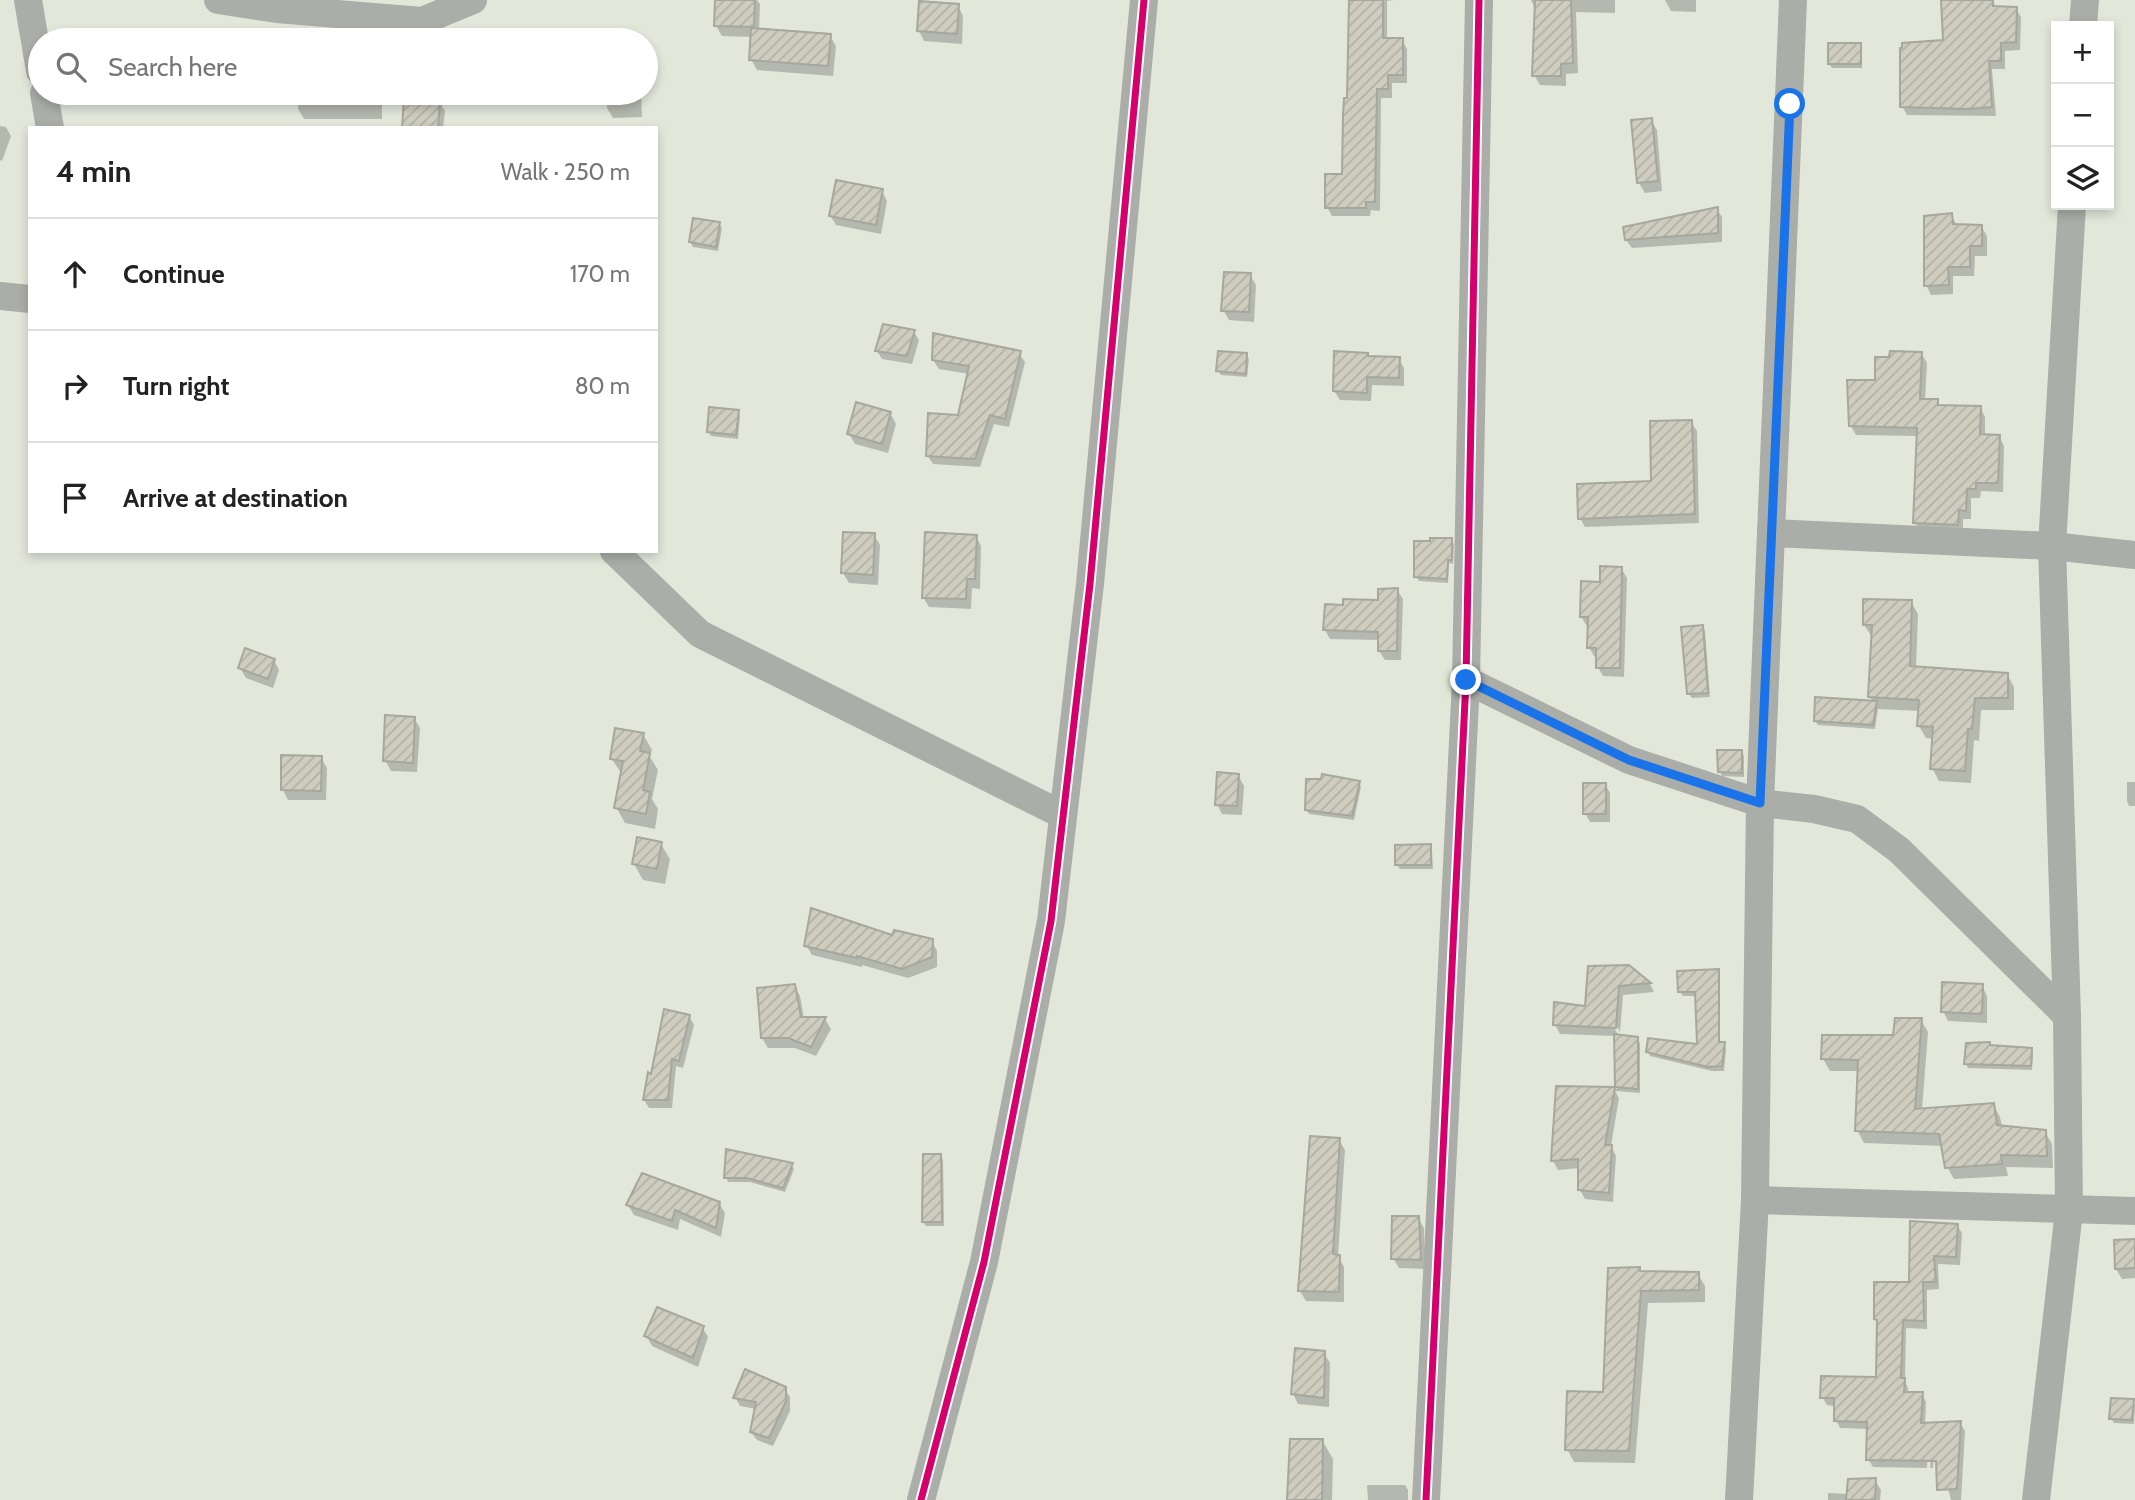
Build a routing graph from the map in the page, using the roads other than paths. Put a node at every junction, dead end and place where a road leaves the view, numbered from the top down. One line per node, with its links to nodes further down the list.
1 (28, 0): 9 (street)
2 (218, 0): 3 (street)
3 (473, 0)
4 (1144, 0): 21 (street)
5 (1479, 0): 19 (street)
6 (1793, 0): 15 (street)
7 (2085, 0): 8 (street)
8 (2083, 21)
9 (33, 28)
10 (46, 105): 11 (street)
11 (50, 126)
12 (2073, 210): 16 (street)
13 (0, 296): 14 (street)
14 (28, 299)
15 (1771, 533): 16 (street); 20 (street)
16 (2052, 546): 18 (street); 22 (street)
17 (616, 553): 21 (street)
18 (2135, 555)
19 (1466, 680): 20 (street); 27 (street)
20 (1760, 803): 22 (street); 23 (street)
21 (1063, 815): 26 (street)
22 (2067, 1016): 24 (street)
23 (1755, 1200): 24 (street); 28 (street)
24 (2068, 1211): 25 (street); 29 (street)
25 (2135, 1211)
26 (921, 1500)
27 (1426, 1500)
28 (1739, 1500)
29 (2036, 1500)

